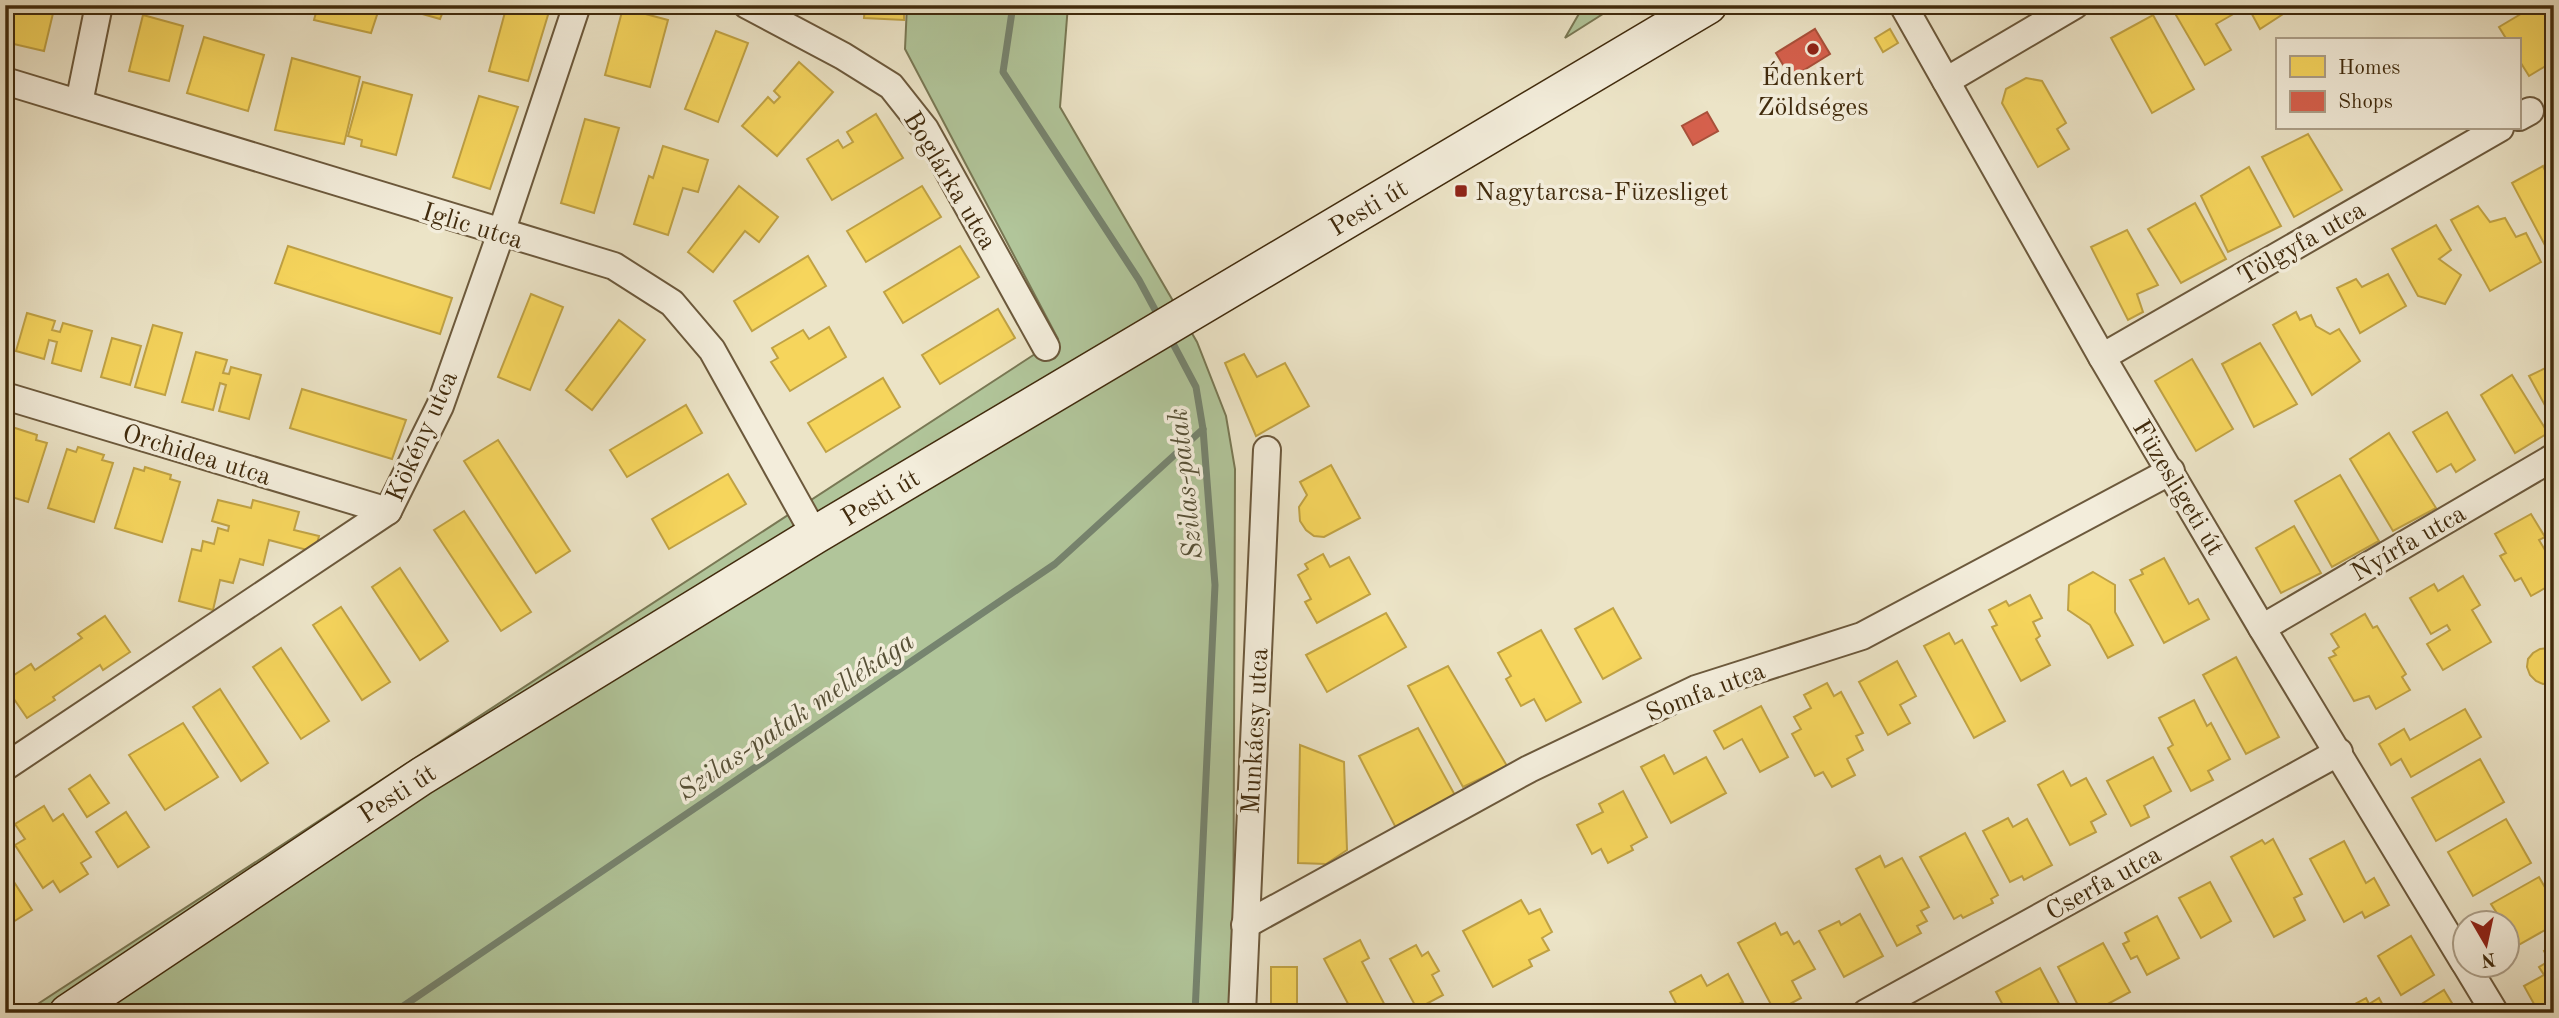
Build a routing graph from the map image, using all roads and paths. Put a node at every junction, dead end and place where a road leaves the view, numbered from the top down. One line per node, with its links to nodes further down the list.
1 (99, 5): 9 (street)
2 (577, 5): 11 (street, Kökény utca)
3 (747, 5): 12 (street, Boglárka utca)
4 (1708, 5): 19 (main road, Pesti út)
5 (1903, 5): 8 (street, Füzesligeti út)
6 (2075, 5): 8 (street)
7 (5, 81): 9 (street, Iglic utca)
8 (1947, 81): 13 (street, Füzesligeti út)
9 (79, 103): 11 (street, Iglic utca)
10 (2497, 130): 13 (street, Tölgyfa utca)
11 (501, 233): 18 (street, Kökény utca); 19 (street, Iglic utca)
12 (1046, 347)
13 (2102, 356): 17 (street, Füzesligeti út)
14 (5, 396): 18 (street, Orchidea utca)
15 (1267, 450): 23 (street, Munkácsy utca)
16 (2550, 469): 20 (street, Nyírfa utca)
17 (2171, 471): 20 (street, Füzesligeti út); 23 (street, Somfa utca)
18 (388, 511): 22 (street, Kökény utca)
19 (815, 535): 26 (main road, Pesti út)
20 (2262, 628): 21 (street, Füzesligeti út)
21 (2339, 752): 24 (street, Füzesligeti út); 28 (street, Cserfa utca)
22 (5, 767)
23 (1245, 925): 27 (street, Munkácsy utca)
24 (2450, 939)
25 (2474, 979): 29 (street, Füzesligeti út)
26 (68, 1013)
27 (1242, 1013)
28 (1866, 1013)
29 (2495, 1013)

